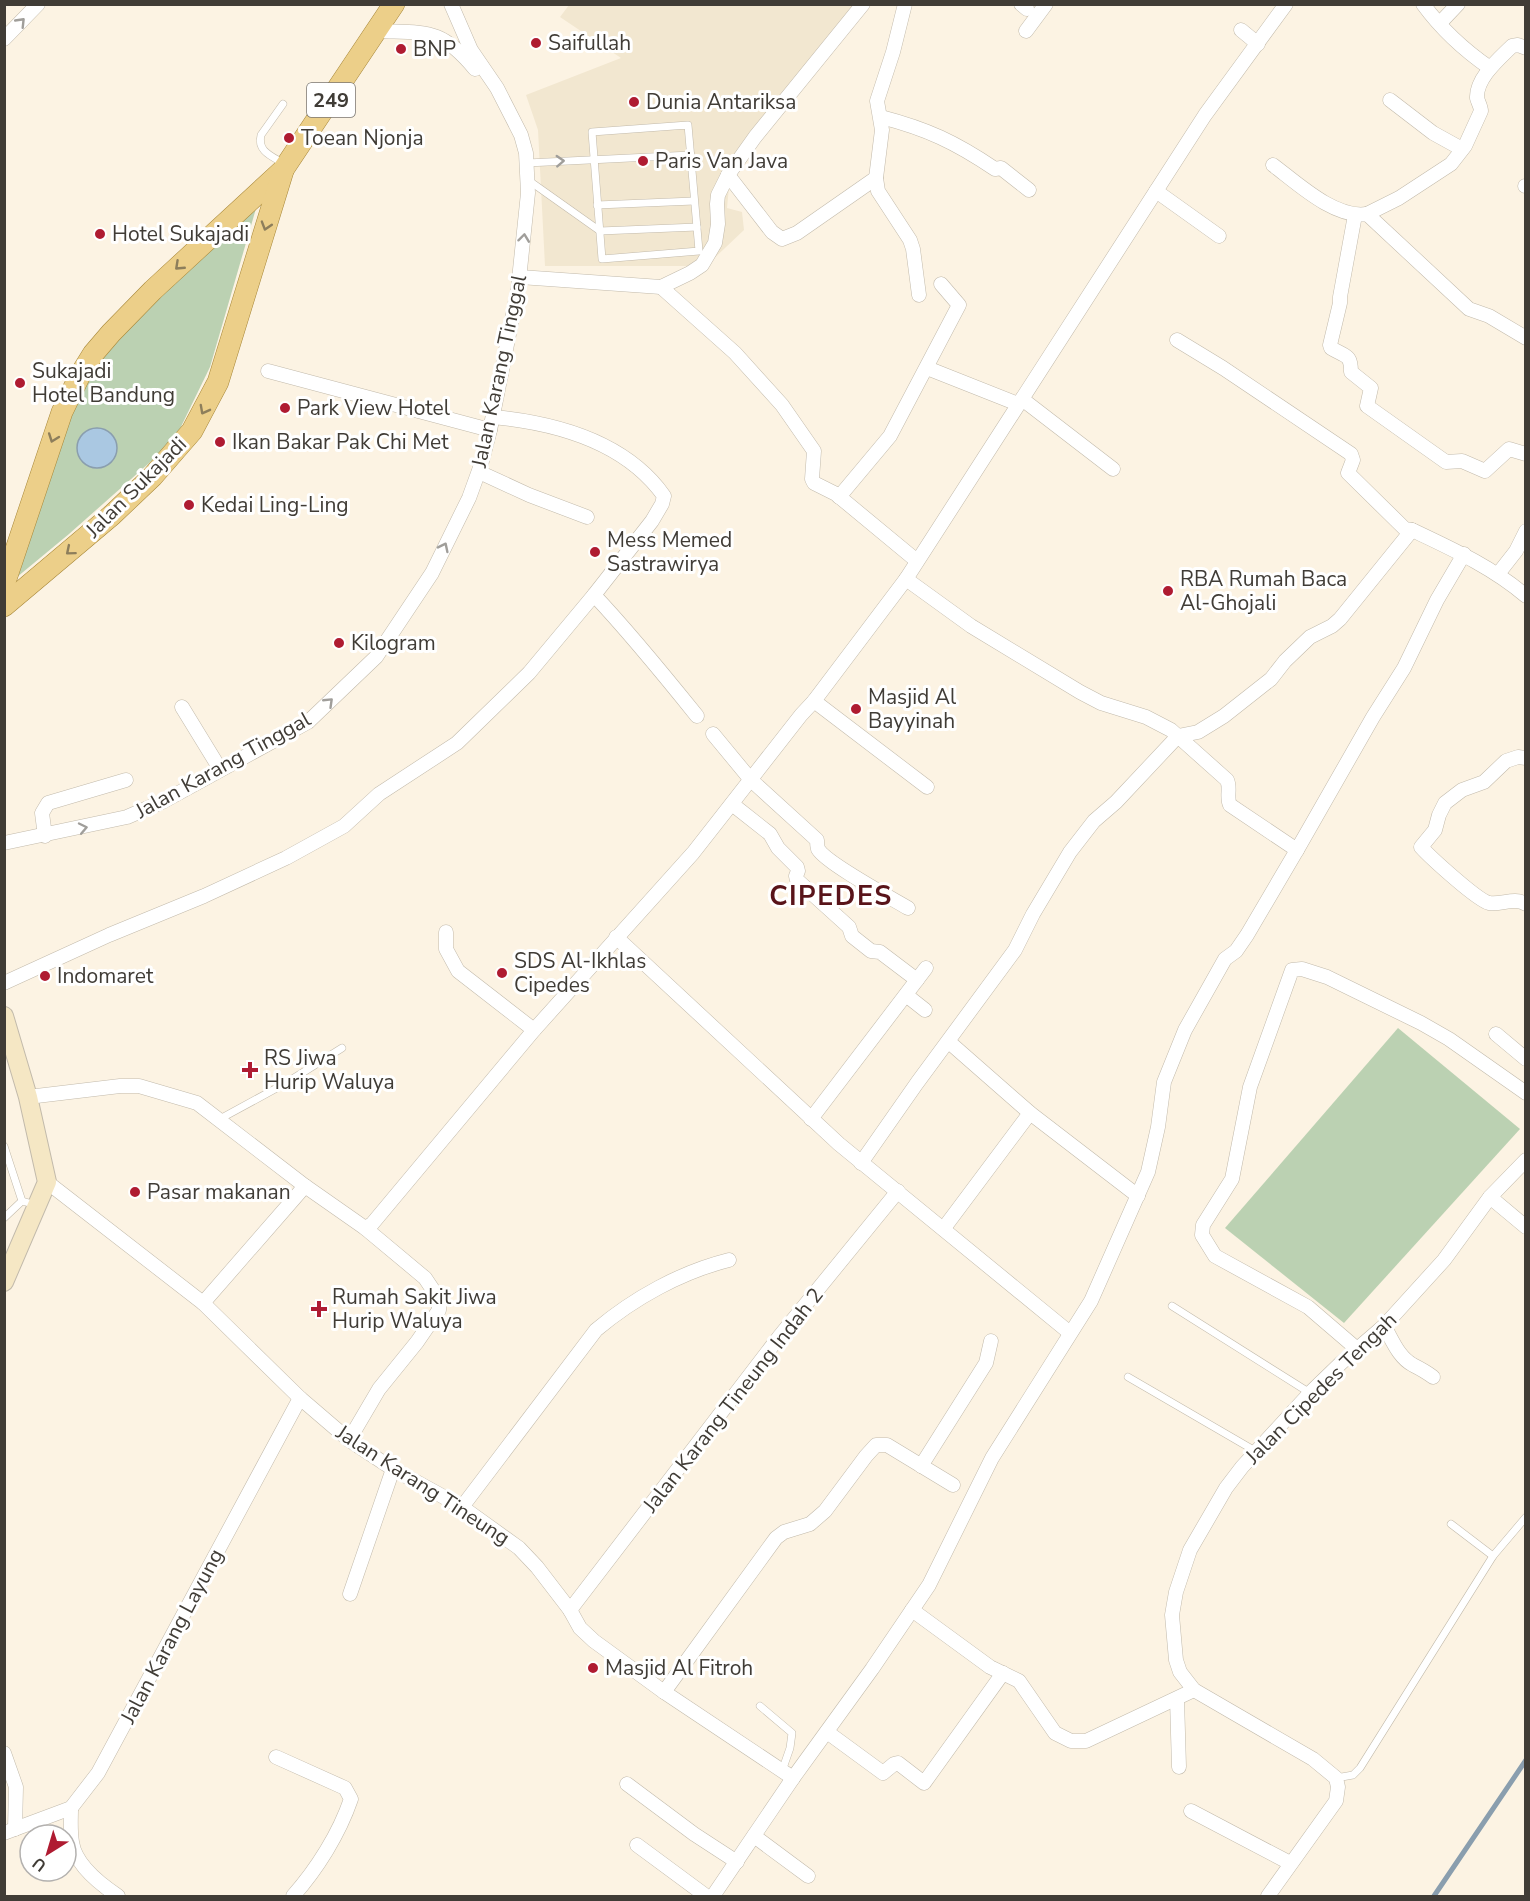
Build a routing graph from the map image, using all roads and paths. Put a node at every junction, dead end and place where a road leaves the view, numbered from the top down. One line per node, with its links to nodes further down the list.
1 (38, 4): 14 (street, one-way to 1)
2 (394, 4): 12 (main road, Jalan Sukajadi / 249)
3 (451, 4): 20 (street, Jalan Karang Tinggal)
4 (863, 4): 28 (street)
5 (905, 4): 21 (street)
6 (1046, 4): 13 (street)
7 (1286, 4): 15 (street)
8 (1423, 4): 10 (street)
9 (1458, 4): 10 (street)
10 (1440, 23): 17 (street)
11 (1241, 30): 15 (street)
12 (378, 31): 20 (street, Jalan Karang Tinggal); 27 (main road, Jalan Sukajadi / 249)
13 (1026, 31)
14 (4, 39)
15 (1258, 44): 32 (street)
16 (1526, 48): 17 (street)
17 (1490, 68): 22 (street)
18 (1390, 100): 22 (street)
19 (283, 104): 27 (lane)
20 (507, 107): 25 (street, Jalan Karang Tinggal)
21 (880, 117): 29 (street); 31 (street)
22 (1462, 149): 35 (street)
23 (691, 155): 24 (lane); 24 (lane); 33 (lane)
24 (594, 159): 25 (lane, one-way to 24); 34 (lane)
25 (527, 163): 30 (street, Jalan Karang Tinggal)
26 (1273, 165): 35 (street)
27 (285, 167): 60 (main road, Jalan Sukajadi / 249, one-way to 60); 63 (main road, Jalan Sukajadi / 249, one-way to 63)
28 (728, 175): 29 (street); 41 (street)
29 (876, 178): 42 (street)
30 (528, 180): 37 (lane); 39 (street, Jalan Karang Tinggal, one-way to 30)
31 (1029, 190)
32 (1156, 191): 38 (street); 47 (street)
33 (694, 201): 34 (lane); 36 (lane)
34 (597, 205): 37 (lane)
35 (1361, 215): 43 (street); 49 (street)
36 (697, 227): 37 (lane); 37 (lane)
37 (600, 231)
38 (1219, 236)
39 (519, 277): 41 (street); 48 (street, Jalan Karang Tinggal)
40 (941, 284): 45 (street)
41 (661, 287): 52 (street)
42 (919, 296)
43 (1526, 338)
44 (1177, 340): 54 (street)
45 (927, 368): 47 (street); 52 (street)
46 (268, 371): 48 (street)
47 (1020, 402): 50 (street); 57 (street)
48 (492, 424): 51 (street, Jalan Karang Tinggal); 61 (street)
49 (1526, 454)
50 (1113, 469)
51 (479, 472): 53 (street); 70 (street, Jalan Karang Tinggal, one-way to 51)
52 (839, 496): 57 (street)
53 (587, 517)
54 (1412, 530): 56 (street); 68 (street)
55 (1526, 531): 58 (street)
56 (1464, 555): 58 (street); 77 (street)
57 (917, 561): 59 (street)
58 (1498, 574): 62 (street)
59 (906, 579): 64 (street); 68 (street)
60 (4, 585)
61 (594, 595): 66 (street); 84 (street)
62 (1526, 596)
63 (4, 606)
64 (814, 701): 72 (street); 73 (street)
65 (182, 707): 70 (street)
66 (697, 716)
67 (713, 734): 72 (street)
68 (1178, 736): 77 (street); 90 (street)
69 (1526, 758): 78 (street)
70 (220, 769): 75 (street, Jalan Karang Tinggal, one-way to 70)
71 (126, 780): 75 (street)
72 (751, 780): 74 (street); 79 (street)
73 (927, 787)
74 (732, 804): 81 (street); 83 (street)
75 (45, 836): 76 (street, Jalan Karang Tinggal)
76 (4, 843)
77 (1297, 850): 104 (street)
78 (1526, 904)
79 (908, 908)
80 (446, 933): 88 (street)
81 (616, 938): 88 (street); 96 (street)
82 (926, 968): 83 (street)
83 (917, 980): 85 (street)
84 (4, 983)
85 (906, 995): 86 (street); 96 (street)
86 (925, 1010)
87 (4, 1016): 94 (street)
88 (534, 1030): 109 (street)
89 (1496, 1035): 92 (street)
90 (949, 1042): 95 (street); 100 (street)
91 (342, 1048): 97 (lane)
92 (1526, 1059)
93 (1526, 1093): 118 (street)
94 (28, 1097): 97 (street); 101 (street)
95 (1030, 1113): 104 (street); 110 (street)
96 (811, 1119): 100 (street)
97 (218, 1120): 102 (street)
98 (4, 1146): 106 (lane)
99 (1526, 1160): 105 (street, Jalan Cipedes Tengah)
100 (861, 1163): 103 (street)
101 (47, 1182): 106 (street); 113 (street, Jalan Karang Tineung)
102 (305, 1186): 109 (street); 113 (street)
103 (898, 1191): 110 (street); 133 (street, Jalan Karang Tineung Indah 2)
104 (1138, 1196): 116 (street)
105 (1490, 1197): 108 (street); 115 (street, Jalan Cipedes Tengah)
106 (30, 1203): 107 (lane); 112 (street)
107 (4, 1218)
108 (1526, 1227)
109 (365, 1228): 123 (street)
110 (944, 1228): 116 (street)
111 (729, 1260): 128 (street)
112 (4, 1282)
113 (203, 1303): 122 (street, Jalan Karang Tineung)
114 (1172, 1306): 121 (lane)
115 (1384, 1326): 118 (street, Jalan Cipedes Tengah); 120 (street)
116 (1070, 1333): 134 (street)
117 (991, 1341): 125 (street)
118 (1358, 1348): 121 (street, Jalan Cipedes Tengah)
119 (1128, 1377): 124 (lane)
120 (1433, 1377)
121 (1310, 1392): 124 (street, Jalan Cipedes Tengah)
122 (300, 1398): 123 (street, Jalan Karang Tineung); 147 (street, Jalan Karang Layung)
123 (349, 1440): 126 (street, Jalan Karang Tineung)
124 (1257, 1452): 136 (street, Jalan Cipedes Tengah)
125 (921, 1466): 127 (street); 137 (street)
126 (393, 1469): 128 (street, Jalan Karang Tineung); 132 (street)
127 (953, 1485)
128 (462, 1507): 133 (street, Jalan Karang Tineung)
129 (1526, 1517): 131 (lane)
130 (1451, 1524): 131 (lane)
131 (1493, 1556): 145 (lane)
132 (350, 1594)
133 (570, 1610): 137 (street, Jalan Karang Tineung)
134 (912, 1611): 135 (street); 140 (street)
135 (1003, 1673): 138 (street); 140 (street)
136 (1194, 1690): 138 (street); 145 (street, Jalan Cipedes Tengah)
137 (664, 1692): 144 (street, Jalan Karang Tineung)
138 (1177, 1699): 143 (street)
139 (760, 1706): 144 (lane)
140 (827, 1732): 144 (street)
141 (4, 1753): 149 (street)
142 (276, 1757): 157 (street)
143 (1179, 1767)
144 (788, 1774): 150 (street)
145 (1336, 1778): 153 (street)
146 (627, 1784): 152 (street)
147 (71, 1808): 149 (street); 155 (street)
148 (1191, 1811): 153 (street)
149 (10, 1831)
150 (754, 1836): 152 (street); 154 (street)
151 (637, 1845): 158 (street)
152 (736, 1862): 159 (street)
153 (1290, 1863): 160 (street)
154 (808, 1876)
155 (99, 1891): 156 (street)
156 (118, 1896)
157 (293, 1896)
158 (706, 1896)
159 (713, 1896)
160 (1268, 1896)

